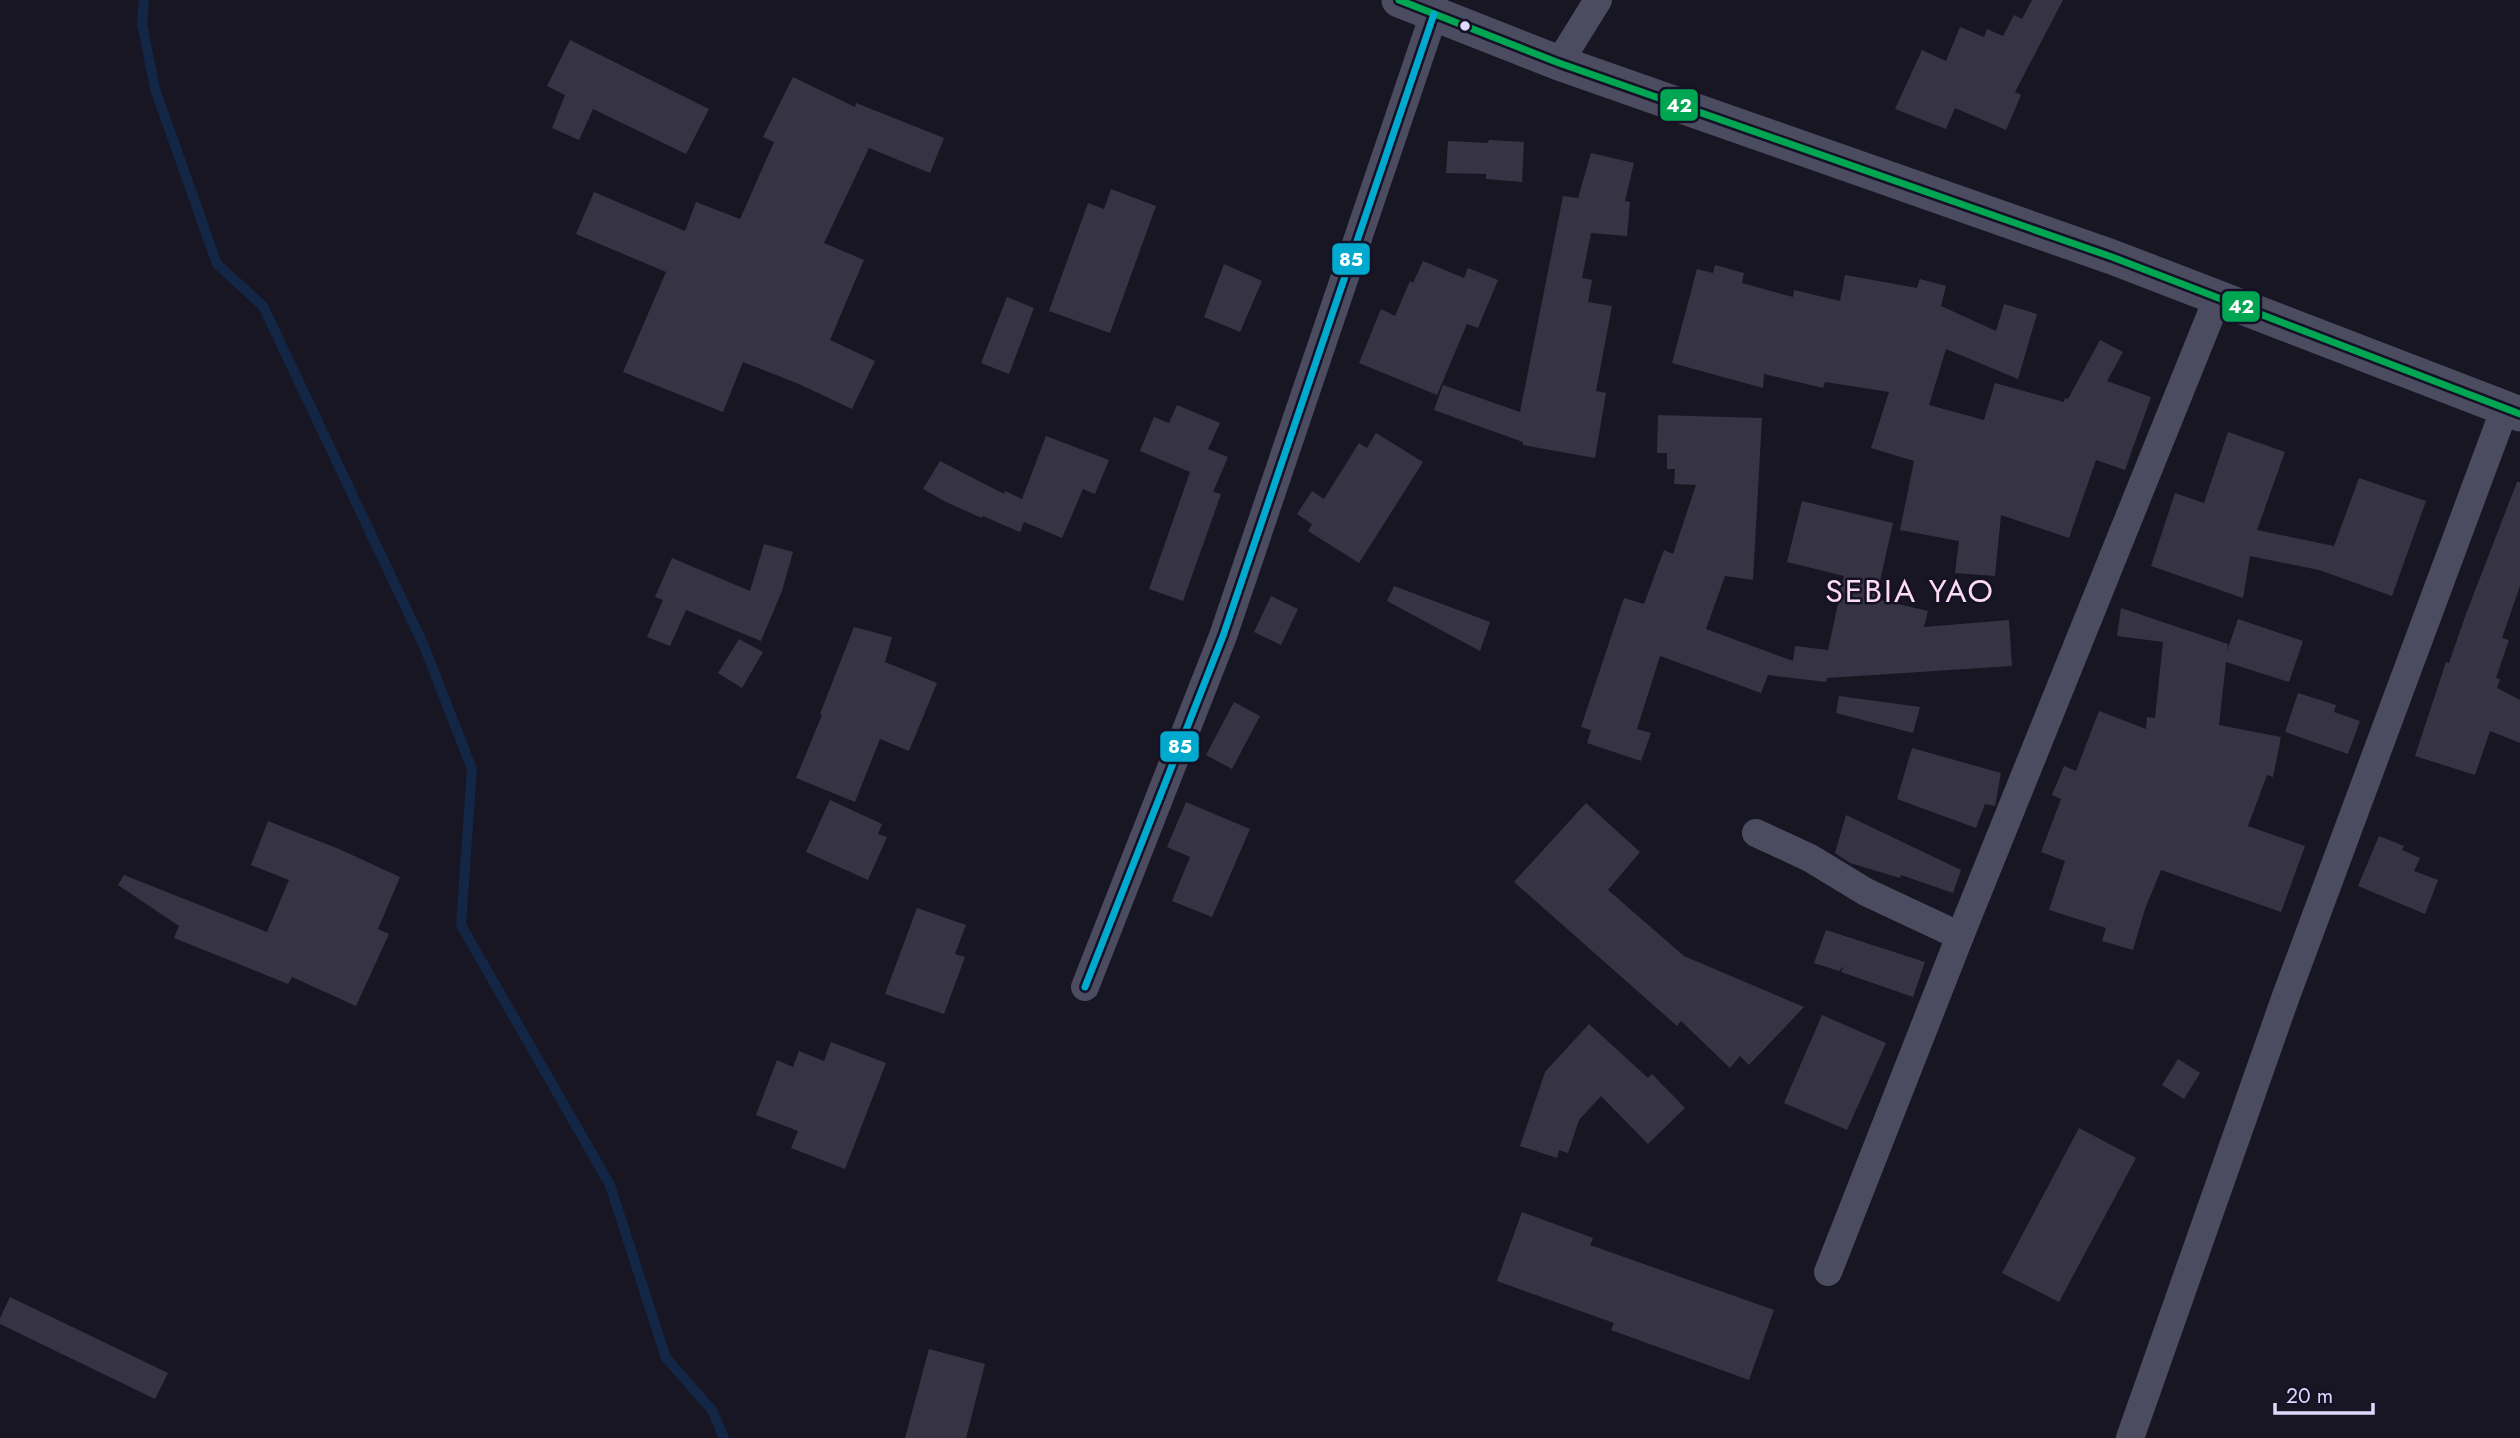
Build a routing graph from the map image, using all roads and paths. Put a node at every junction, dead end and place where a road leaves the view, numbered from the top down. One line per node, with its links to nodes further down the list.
1 (1399, 0): 3 (street)
2 (1598, 0): 4 (street)
3 (1434, 14): 4 (street); 9 (street)
4 (1559, 63): 5 (street)
5 (2218, 297): 6 (street); 8 (street)
6 (2513, 411): 11 (street)
7 (1756, 833): 8 (street)
8 (1960, 936): 10 (street)
9 (1085, 987)
10 (1828, 1272)
11 (2130, 1438)

